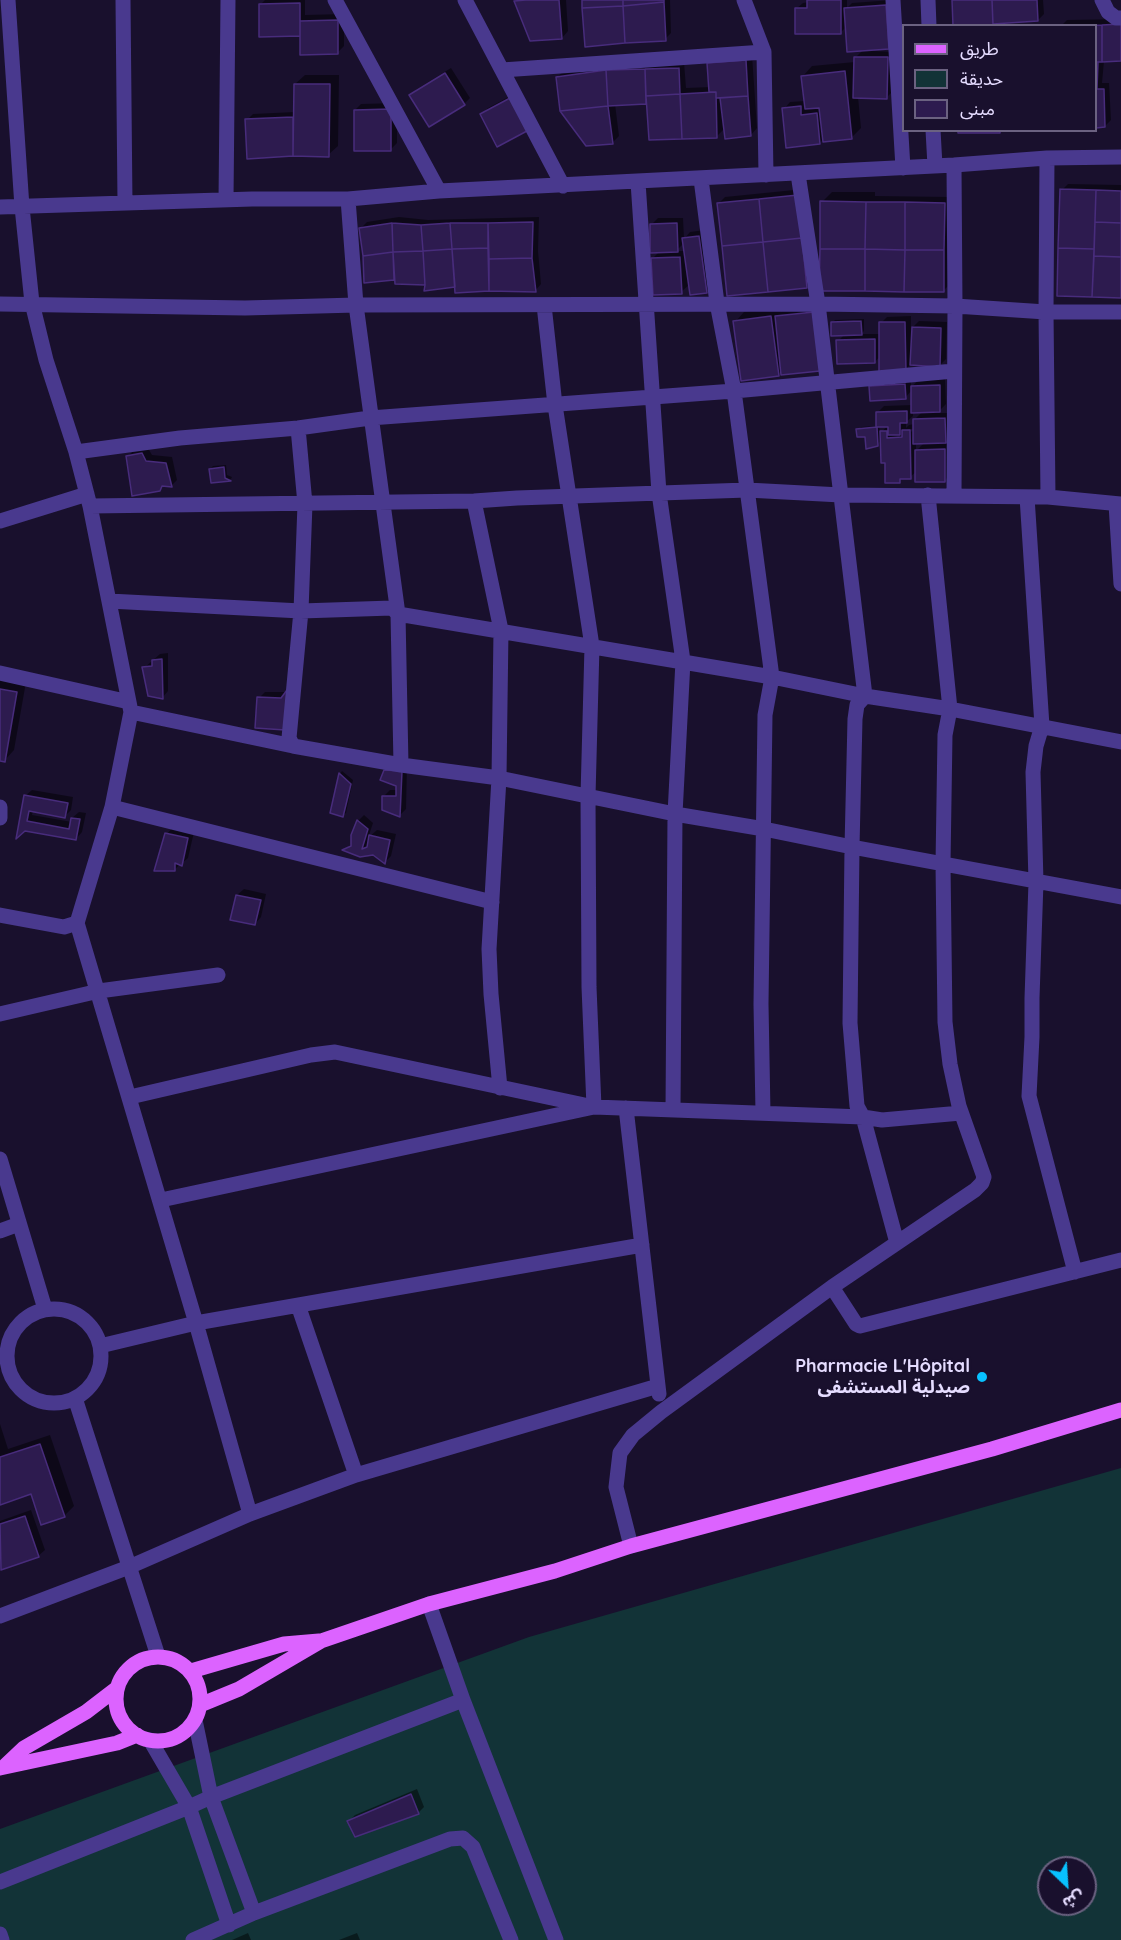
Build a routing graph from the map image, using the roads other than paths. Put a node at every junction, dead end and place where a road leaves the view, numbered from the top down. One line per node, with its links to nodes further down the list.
1 (8, 0): 12 (street)
2 (123, 0): 29 (street)
3 (228, 0): 28 (street)
4 (335, 0): 26 (street)
5 (465, 0): 14 (street)
6 (744, 0): 13 (street)
7 (893, 0): 20 (street)
8 (928, 0): 11 (street)
9 (1102, 0): 10 (street)
10 (1121, 18)
11 (929, 24)
12 (6, 49): 31 (street)
13 (764, 52): 14 (street); 22 (street)
14 (502, 70): 25 (street)
15 (933, 132): 19 (street)
16 (1121, 157): 17 (street)
17 (1047, 158): 18 (street); 40 (street)
18 (954, 165): 19 (street); 39 (street)
19 (935, 166): 20 (street)
20 (903, 168): 21 (street)
21 (798, 174): 22 (street); 36 (street)
22 (766, 176): 23 (street)
23 (701, 179): 24 (street); 33 (street)
24 (638, 182): 25 (street); 35 (street)
25 (562, 186): 26 (street)
26 (439, 191): 27 (street)
27 (348, 199): 28 (street); 37 (street)
28 (226, 200): 29 (street)
29 (125, 203): 31 (street)
30 (0, 207): 31 (street)
31 (22, 207): 32 (street)
32 (32, 303): 34 (street); 37 (street); 49 (street)
33 (717, 303): 35 (street); 36 (street); 44 (street)
34 (0, 304)
35 (647, 304): 38 (street); 45 (street)
36 (818, 304): 39 (street); 43 (street)
37 (356, 305): 38 (street); 47 (street)
38 (544, 305): 46 (street)
39 (955, 306): 40 (street); 42 (street)
40 (1046, 312): 41 (street); 57 (street)
41 (1121, 312)
42 (954, 371): 43 (street); 54 (street)
43 (827, 382): 44 (street); 52 (street)
44 (734, 392): 45 (street); 50 (street)
45 (653, 396): 46 (street); 51 (street)
46 (555, 405): 47 (street); 55 (street)
47 (370, 418): 48 (street); 59 (street)
48 (298, 428): 49 (street); 61 (street)
49 (76, 452): 58 (street)
50 (747, 490): 51 (street); 52 (street); 72 (street)
51 (659, 493): 55 (street); 70 (street)
52 (841, 495): 53 (street); 73 (street)
53 (928, 495): 54 (street); 75 (street)
54 (954, 495): 56 (street)
55 (570, 496): 60 (street); 69 (street)
56 (1027, 497): 57 (street); 76 (street)
57 (1048, 497): 62 (street)
58 (88, 500): 61 (street); 63 (street); 65 (street)
59 (383, 501): 60 (street); 61 (street); 67 (street)
60 (474, 501): 68 (street)
61 (305, 504): 66 (street)
62 (1119, 504): 64 (street)
63 (0, 521)
64 (1121, 584)
65 (109, 602): 66 (street); 74 (street)
66 (301, 611): 67 (street); 78 (street)
67 (398, 614): 68 (street); 79 (street)
68 (501, 630): 69 (street); 80 (street)
69 (592, 646): 70 (street); 81 (street)
70 (683, 661): 72 (street); 84 (street)
71 (0, 673): 74 (street)
72 (772, 677): 73 (street); 86 (street)
73 (865, 696): 75 (street); 87 (street)
74 (130, 707): 78 (street); 83 (street)
75 (950, 709): 76 (street); 88 (street)
76 (1042, 726): 77 (street); 89 (street)
77 (1121, 742)
78 (293, 746): 79 (street)
79 (401, 765): 80 (street)
80 (499, 778): 81 (street); 91 (street)
81 (588, 796): 84 (street); 99 (street)
82 (0, 807): 85 (street)
83 (112, 807): 91 (street); 93 (street)
84 (675, 814): 86 (street); 101 (street)
85 (0, 818)
86 (764, 829): 87 (street); 102 (street)
87 (852, 847): 88 (street); 104 (street)
88 (943, 864): 89 (street); 103 (street)
89 (1036, 882): 90 (street); 112 (street)
90 (1121, 897)
91 (492, 902): 97 (street)
92 (0, 915): 93 (street)
93 (77, 923): 95 (street)
94 (218, 975): 95 (street)
95 (99, 991): 96 (street); 98 (street)
96 (0, 1014)
97 (500, 1088): 98 (street); 99 (street)
98 (130, 1097): 106 (street)
99 (594, 1107): 100 (street); 106 (street)
100 (626, 1108): 101 (street); 110 (street)
101 (673, 1110): 102 (street)
102 (763, 1113): 104 (street)
103 (961, 1113): 104 (street); 109 (street)
104 (863, 1117): 109 (street)
105 (0, 1159): 107 (street)
106 (161, 1200): 116 (street)
107 (19, 1224): 108 (street); 115 (street)
108 (0, 1231)
109 (897, 1243): 113 (street)
110 (642, 1245): 114 (street); 119 (street)
111 (1121, 1260): 112 (street)
112 (1075, 1272): 113 (street)
113 (832, 1287): 122 (street)
114 (298, 1305): 116 (street); 123 (street)
115 (45, 1309): 117 (street); 118 (street)
116 (196, 1323): 117 (street); 124 (street)
117 (100, 1346): 120 (street)
118 (4, 1367): 120 (street)
119 (658, 1386): 122 (street); 123 (street)
120 (75, 1398): 126 (street)
121 (1121, 1410): 125 (main road)
122 (661, 1412): 125 (street)
123 (356, 1475): 124 (street)
124 (250, 1514): 126 (street)
125 (631, 1546): 127 (main road)
126 (129, 1567): 128 (street); 130 (street)
127 (429, 1604): 129 (main road); 133 (street)
128 (0, 1616)
129 (321, 1641): 131 (main road); 134 (main road)
130 (158, 1656): 131 (main road); 132 (main road)
131 (191, 1671): 134 (main road)
132 (116, 1689): 136 (main road); 137 (main road)
133 (463, 1700): 138 (street); 147 (street)
134 (200, 1705): 135 (main road)
135 (195, 1720): 136 (main road); 138 (street)
136 (143, 1738): 137 (main road); 139 (street)
137 (3, 1766)
138 (211, 1797): 139 (street); 141 (street)
139 (189, 1807): 140 (street); 142 (street)
140 (0, 1882)
141 (254, 1913): 142 (street); 146 (street)
142 (229, 1925): 145 (street)
143 (0, 1934): 144 (street)
144 (2, 1940)
145 (193, 1940)
146 (511, 1940)
147 (556, 1940)

